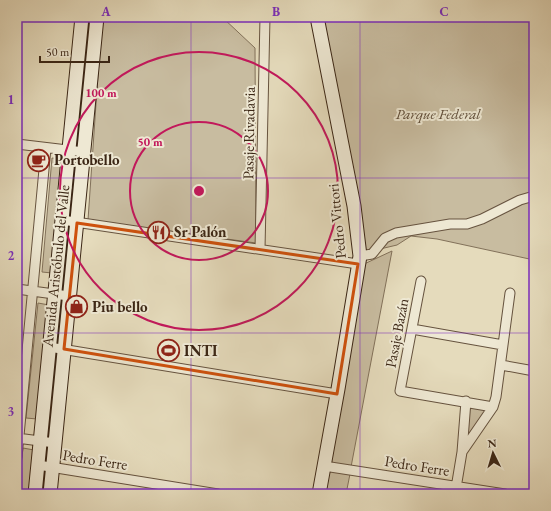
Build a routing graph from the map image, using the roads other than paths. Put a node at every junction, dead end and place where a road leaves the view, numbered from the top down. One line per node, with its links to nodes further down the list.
1 (82, 17): 7 (main road, Avenida Aristóbulo del Valle)
2 (97, 17): 8 (main road, Avenida Aristóbulo del Valle)
3 (265, 17): 12 (street, Pasaje Rivadavia)
4 (317, 17): 13 (main road, Pedro Vittori)
5 (17, 144): 6 (street)
6 (46, 148): 7 (street); 16 (street)
7 (68, 151): 8 (street); 10 (main road, Avenida Aristóbulo del Valle)
8 (84, 152): 11 (main road, Avenida Aristóbulo del Valle)
9 (534, 196): 13 (street)
10 (62, 220): 11 (street); 18 (main road, Avenida Aristóbulo del Valle)
11 (77, 223): 12 (street); 19 (main road, Avenida Aristóbulo del Valle)
12 (260, 249): 13 (street)
13 (359, 260): 26 (main road, Pedro Vittori)
14 (421, 281): 20 (street, Pasaje Bazán)
15 (17, 289): 16 (street)
16 (33, 291): 18 (street); 29 (street)
17 (510, 293): 21 (street)
18 (55, 294): 19 (street); 22 (main road, Avenida Aristóbulo del Valle)
19 (69, 296): 23 (main road, Avenida Aristóbulo del Valle)
20 (412, 330): 21 (street); 27 (street, Pasaje Bazán)
21 (503, 345): 24 (street)
22 (49, 347): 23 (street); 30 (main road, Avenida Aristóbulo del Valle)
23 (64, 349): 26 (street); 31 (main road, Avenida Aristóbulo del Valle)
24 (501, 365): 25 (street); 28 (street)
25 (534, 371)
26 (337, 394): 35 (main road, Pedro Vittori)
27 (466, 401): 28 (street); 32 (street)
28 (493, 407): 32 (street)
29 (18, 438): 30 (street, Pedro Ferre); 33 (street)
30 (40, 441): 31 (street, Pedro Ferre); 34 (main road, Avenida Aristóbulo del Valle)
31 (55, 443): 36 (main road, Avenida Aristóbulo del Valle)
32 (462, 452): 37 (street)
33 (17, 457)
34 (38, 465): 36 (street, Pedro Ferre); 38 (main road, Avenida Aristóbulo del Valle)
35 (324, 466): 37 (street, Pedro Ferre); 41 (main road, Pedro Vittori)
36 (52, 467): 39 (main road, Avenida Aristóbulo del Valle); 40 (street, Pedro Ferre)
37 (456, 490): 42 (street, Pedro Ferre)
38 (35, 494)
39 (50, 494)
40 (218, 494)
41 (319, 494)
42 (505, 494)

